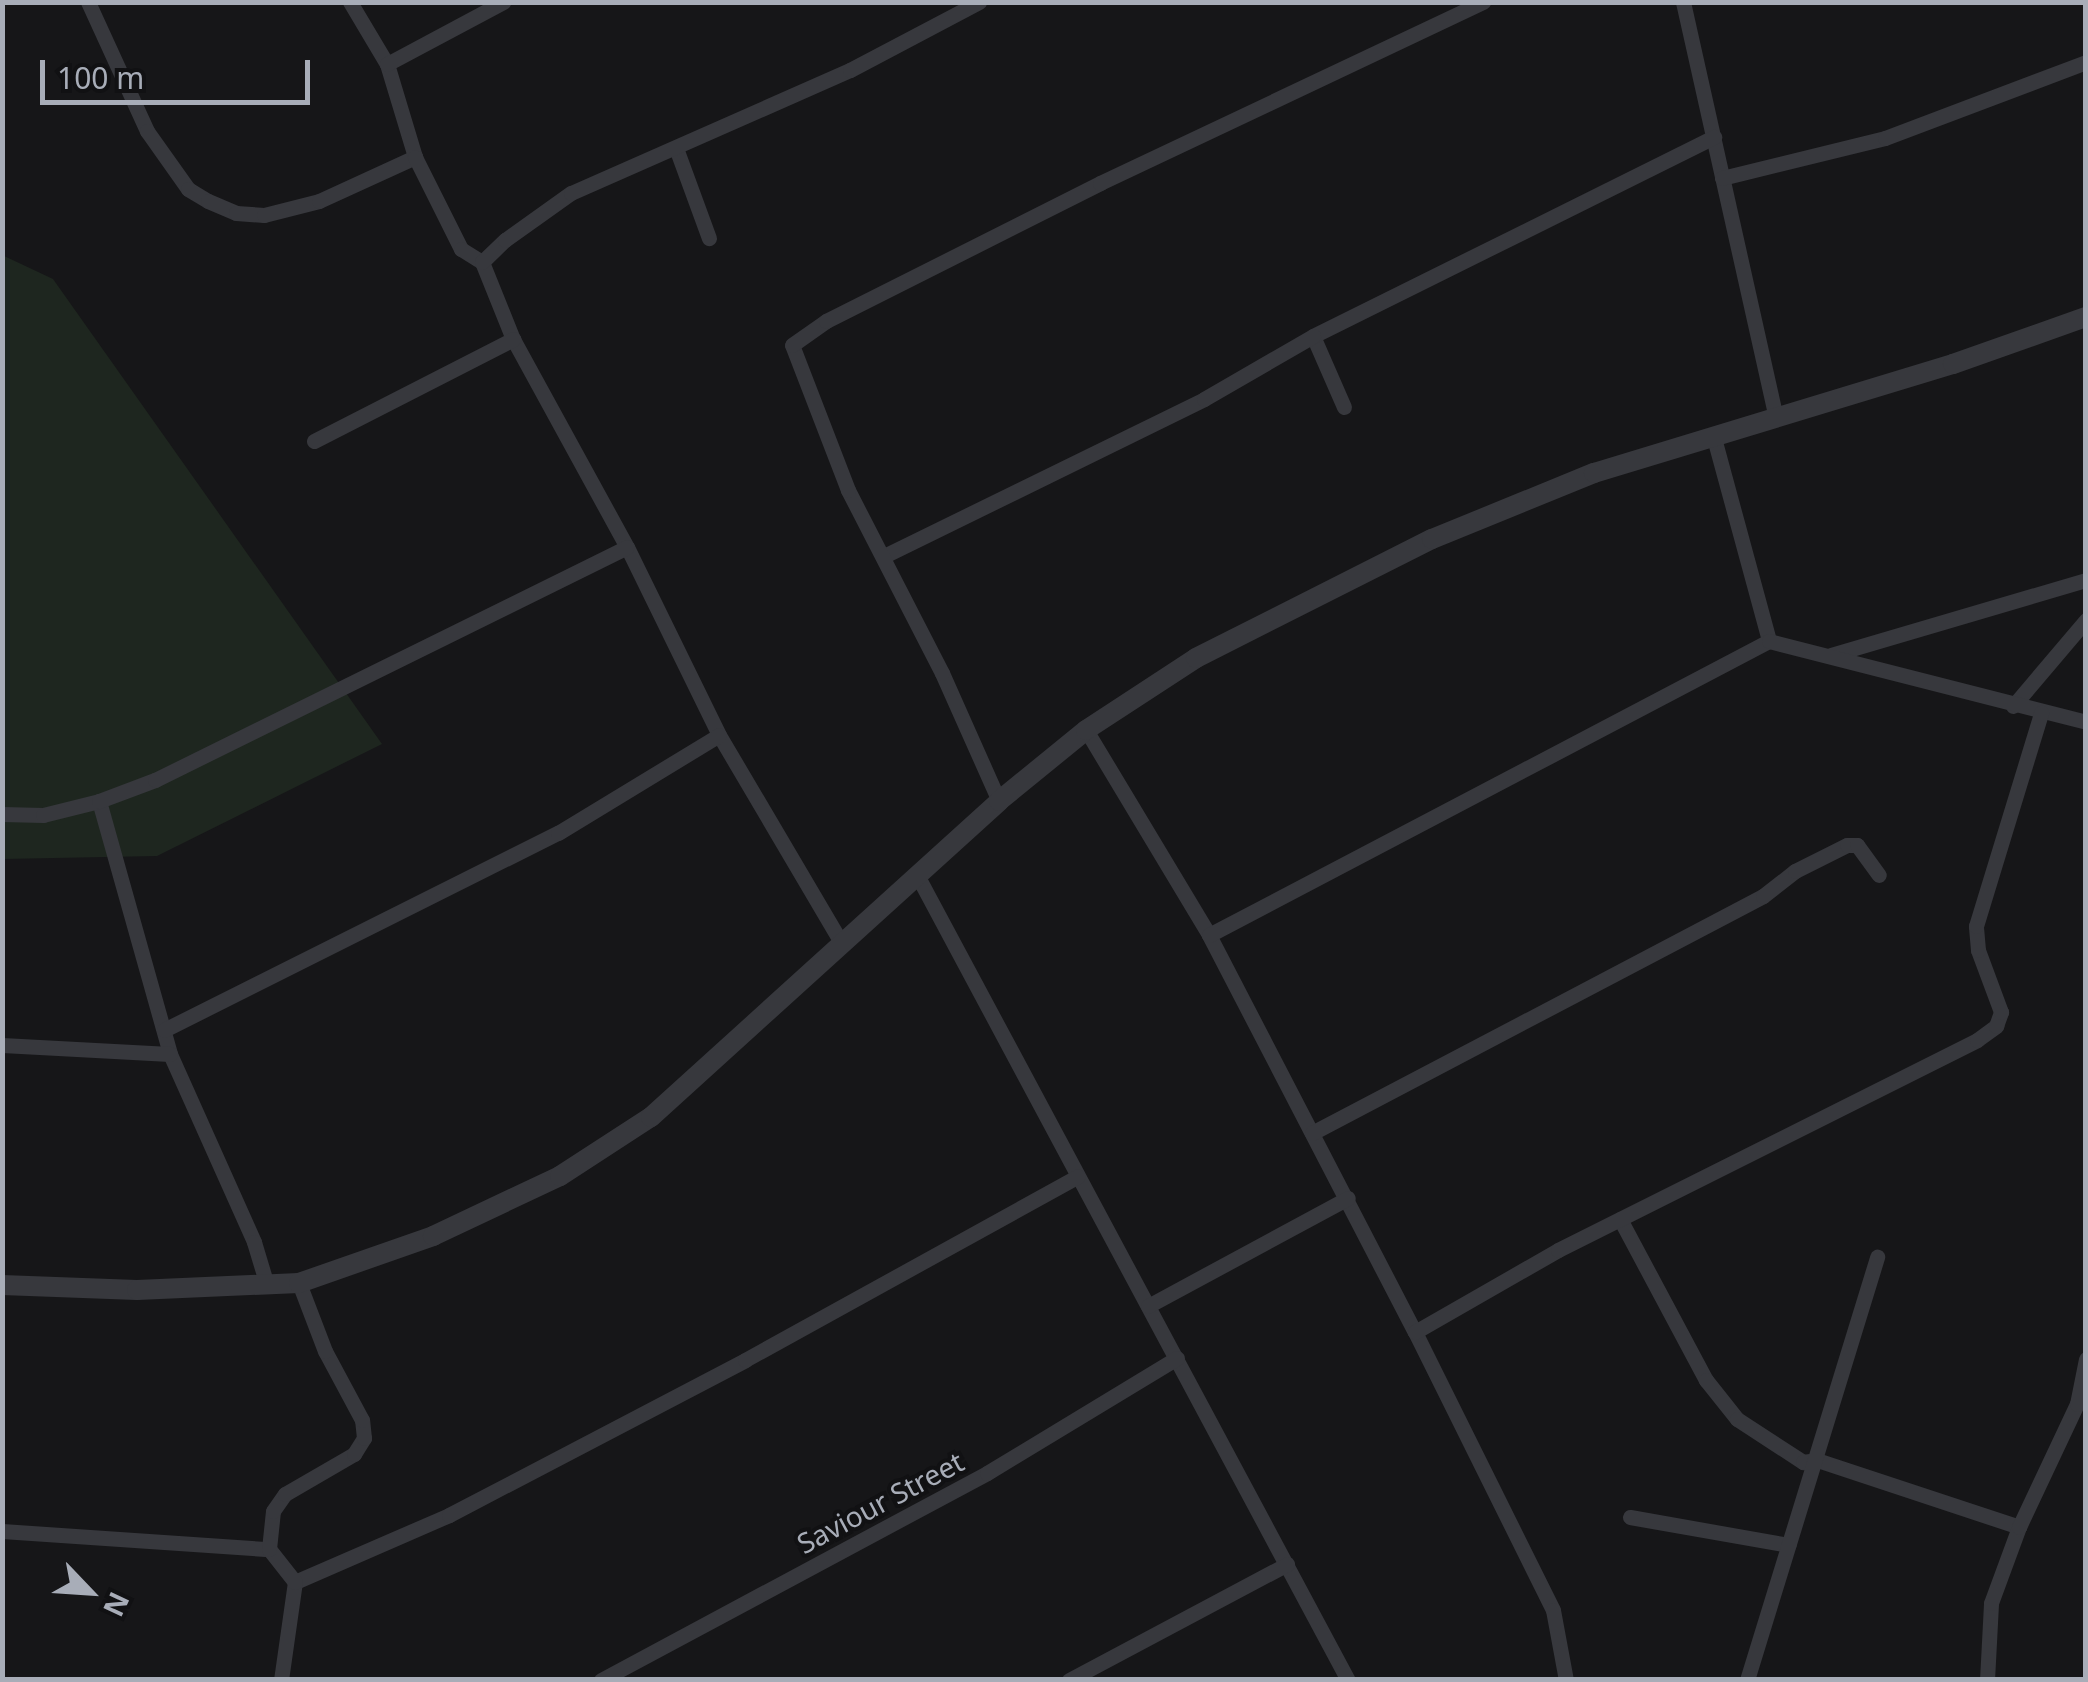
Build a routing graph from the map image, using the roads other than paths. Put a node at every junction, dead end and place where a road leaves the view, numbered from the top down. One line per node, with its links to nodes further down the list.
1 (88, 2): 11 (street)
2 (350, 2): 8 (street)
3 (503, 2): 8 (street)
4 (979, 2): 10 (street)
5 (1483, 2): 23 (street)
6 (1683, 2): 9 (street)
7 (2086, 62): 12 (street)
8 (387, 64): 11 (street)
9 (1714, 137): 12 (street); 16 (street)
10 (676, 148): 13 (street); 14 (street)
11 (415, 157): 14 (street)
12 (1722, 178): 19 (street)
13 (709, 238)
14 (482, 262): 17 (street)
15 (2086, 318): 19 (street)
16 (1313, 336): 18 (street); 23 (street)
17 (513, 340): 21 (street); 22 (street)
18 (1344, 406)
19 (1776, 418): 20 (street)
20 (1714, 438): 26 (street); 31 (street)
21 (314, 441)
22 (627, 547): 32 (street); 33 (street)
23 (884, 556): 34 (street)
24 (2086, 580): 27 (street)
25 (2086, 620): 28 (street)
26 (1770, 641): 27 (street); 38 (street)
27 (1827, 656): 28 (street)
28 (2014, 706): 29 (street)
29 (2041, 713): 30 (street); 46 (street)
30 (2086, 722)
31 (1086, 730): 34 (street); 38 (street)
32 (719, 735): 39 (street); 40 (street)
33 (99, 801): 35 (street); 40 (street)
34 (999, 801): 36 (street)
35 (2, 814)
36 (917, 875): 39 (street); 44 (street)
37 (1879, 875): 43 (street)
38 (1210, 935): 43 (street)
39 (842, 944): 48 (street)
40 (164, 1030): 42 (street)
41 (2, 1045): 42 (street)
42 (170, 1054): 50 (street)
43 (1312, 1133): 45 (street)
44 (1078, 1176): 51 (street); 62 (street)
45 (1348, 1198): 51 (street); 52 (street)
46 (1620, 1218): 52 (street); 55 (street)
47 (1877, 1258): 55 (street)
48 (300, 1283): 50 (street); 60 (street)
49 (2, 1285): 50 (street)
50 (266, 1285)
51 (1148, 1306): 53 (street)
52 (1416, 1332): 68 (street)
53 (1177, 1358): 61 (street); 65 (street, Saviour Street)
54 (2086, 1359): 57 (street)
55 (1817, 1460): 57 (street); 59 (street)
56 (1630, 1517): 59 (street)
57 (2019, 1528): 70 (street)
58 (2, 1532): 60 (street)
59 (1789, 1545): 69 (street)
60 (269, 1549): 62 (street)
61 (1288, 1564): 63 (street); 67 (street)
62 (295, 1582): 64 (street)
63 (1094, 1674): 66 (street)
64 (281, 1680)
65 (601, 1680)
66 (1070, 1680)
67 (1348, 1680)
68 (1566, 1680)
69 (1747, 1680)
70 (1987, 1680)

